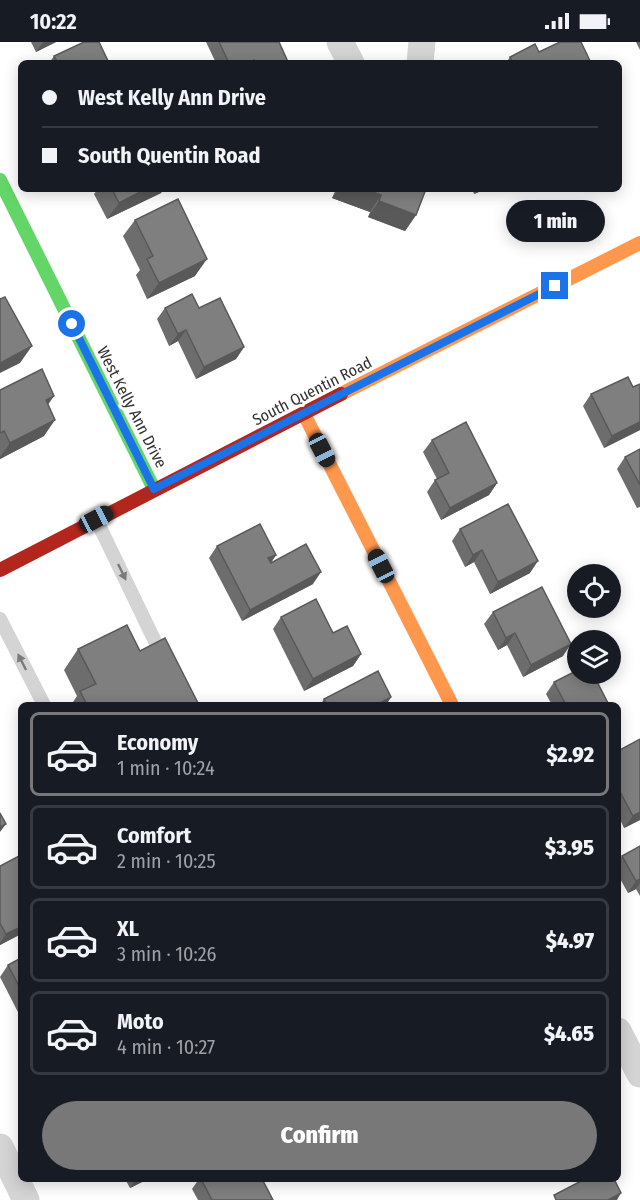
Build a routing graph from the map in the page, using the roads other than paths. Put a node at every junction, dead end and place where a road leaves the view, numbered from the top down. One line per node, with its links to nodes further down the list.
1 (340, 42): 3 (street)
2 (422, 42): 4 (street)
3 (349, 60)
4 (420, 60)
5 (0, 180): 8 (main road, West Kelly Ann Drive)
6 (640, 244): 7 (main road, South Quentin Road)
7 (304, 414): 8 (main road, South Quentin Road); 14 (main road)
8 (154, 489): 9 (main road, South Quentin Road)
9 (96, 519): 10 (main road, South Quentin Road); 12 (lane, one-way to 12)
10 (0, 570)
11 (0, 619): 13 (lane, one-way to 11)
12 (171, 675)
13 (42, 702)
14 (450, 702)
15 (621, 1037): 16 (street)
16 (640, 1074)
17 (0, 1147): 18 (street)
18 (26, 1200)

